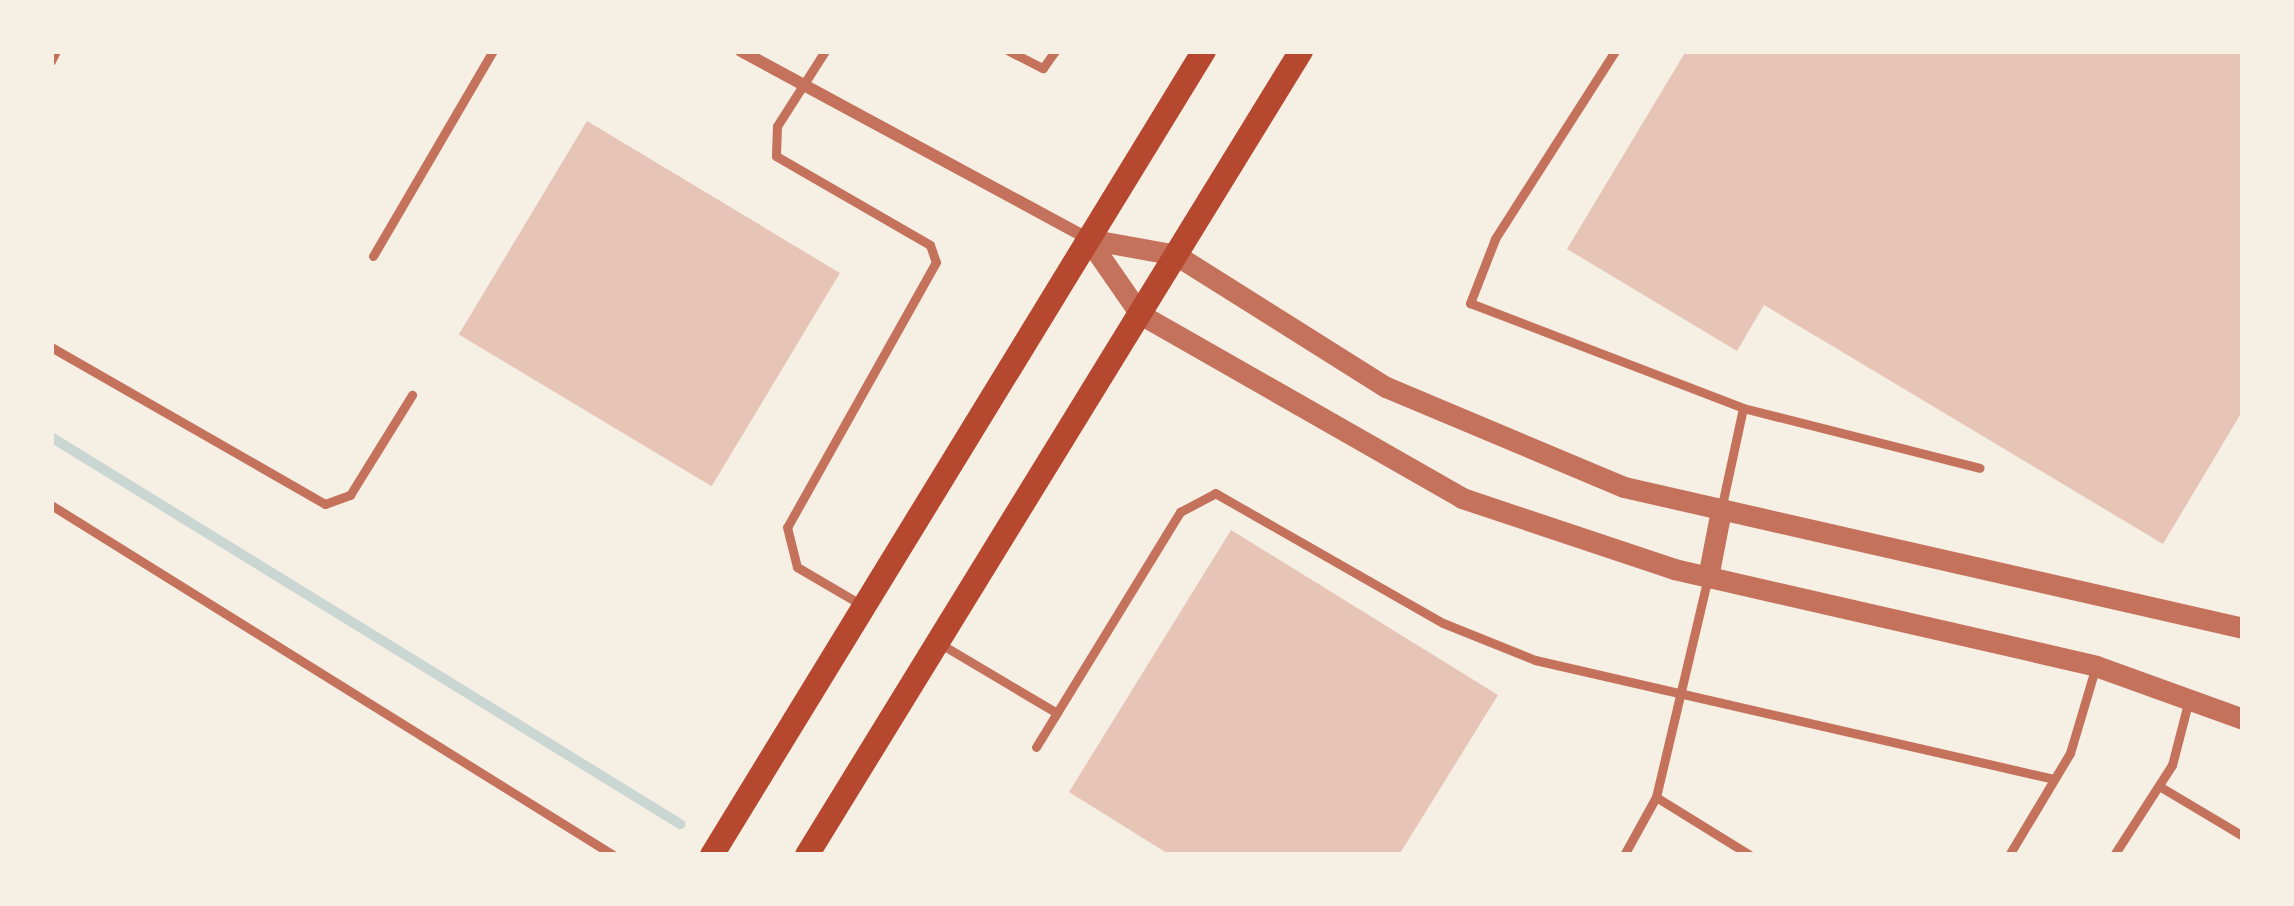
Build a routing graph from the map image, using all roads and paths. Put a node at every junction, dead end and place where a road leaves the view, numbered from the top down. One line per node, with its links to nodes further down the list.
1 (56, 51): 10 (lane)
2 (494, 51): 14 (lane)
3 (741, 51): 11 (street)
4 (825, 51): 11 (lane)
5 (1009, 51): 6 (lane)
6 (1055, 51)
7 (1204, 51): 12 (main road)
8 (1301, 51): 13 (main road)
9 (1615, 51): 18 (lane)
10 (51, 61)
11 (806, 85): 12 (street); 23 (lane)
12 (1088, 239): 13 (street); 15 (street); 23 (main road)
13 (1176, 255): 15 (main road); 21 (street)
14 (373, 256)
15 (1140, 314): 22 (street); 25 (main road)
16 (51, 347): 17 (lane)
17 (412, 394)
18 (1743, 407): 19 (lane); 21 (lane)
19 (1979, 468)
20 (51, 505): 36 (lane)
21 (1720, 515): 22 (street); 24 (street)
22 (1708, 577): 26 (street); 28 (lane)
23 (866, 607): 37 (main road)
24 (2243, 628)
25 (939, 643): 29 (lane); 38 (main road)
26 (2096, 666): 27 (street); 32 (lane)
27 (2189, 697): 30 (street); 33 (lane)
28 (1684, 699): 29 (lane); 32 (lane); 34 (lane)
29 (1057, 713): 31 (lane)
30 (2243, 719)
31 (1036, 747)
32 (2054, 779): 41 (lane)
33 (2159, 786): 35 (lane); 42 (lane)
34 (1657, 797): 39 (lane); 40 (lane)
35 (2243, 836)
36 (613, 855)
37 (712, 855)
38 (807, 855)
39 (1624, 855)
40 (1750, 855)
41 (2009, 855)
42 (2114, 855)

